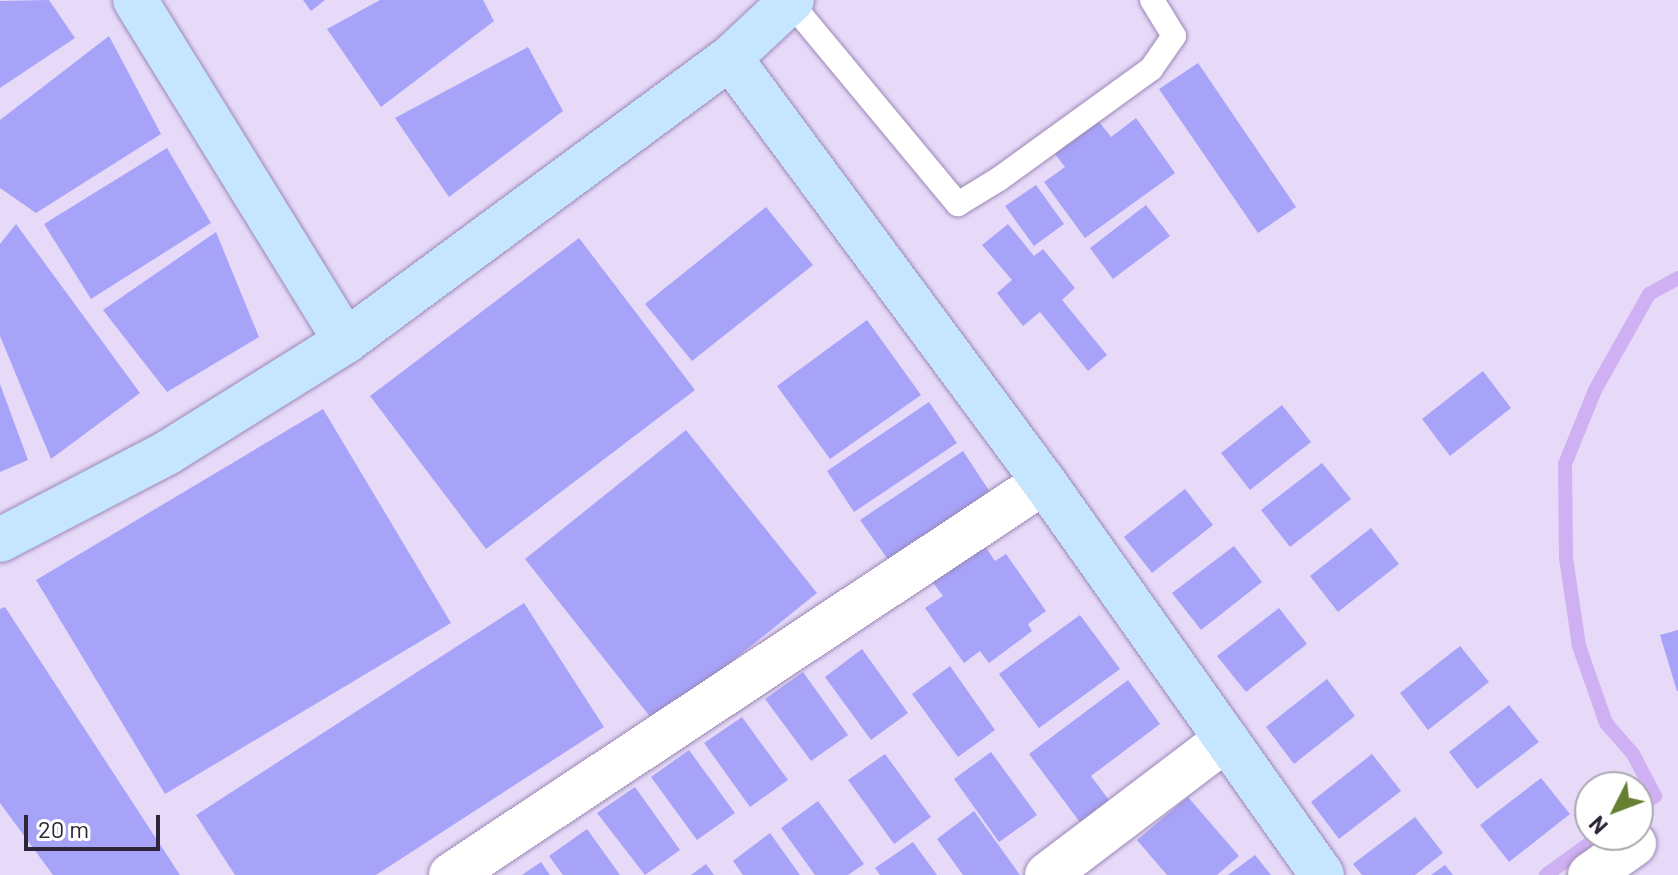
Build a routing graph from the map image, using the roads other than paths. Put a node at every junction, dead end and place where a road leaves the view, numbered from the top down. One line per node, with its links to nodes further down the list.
1 (135, 0): 5 (street)
2 (1152, 0): 3 (lane)
3 (791, 1): 4 (street)
4 (730, 58): 5 (street); 6 (street)
5 (346, 341): 7 (street)
6 (1044, 482): 8 (street); 10 (street)
7 (0, 540)
8 (1226, 739): 11 (street); 12 (street)
9 (1624, 851): 13 (street)
10 (451, 875)
11 (1047, 875)
12 (1322, 875)
13 (1590, 875)

